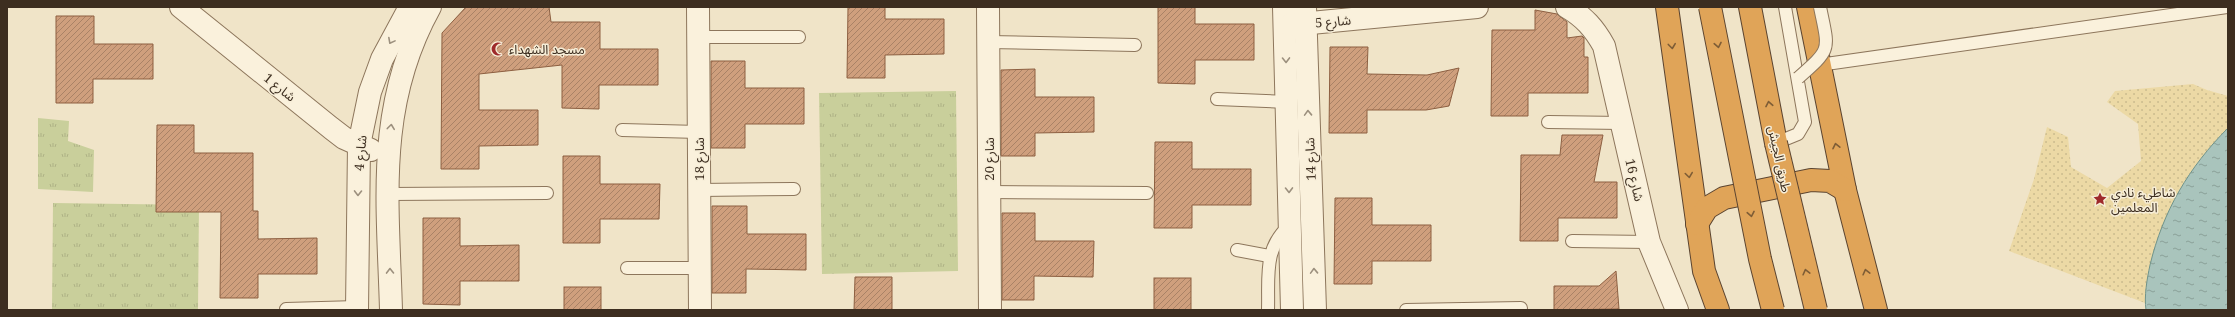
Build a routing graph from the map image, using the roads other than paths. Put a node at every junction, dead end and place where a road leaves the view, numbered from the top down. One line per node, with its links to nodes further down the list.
1 (410, 7): 29 (street, شارع 4, one-way to 29)
2 (430, 7): 30 (street, one-way to 2)
3 (698, 7): 16 (street, شارع 18)
4 (988, 7): 18 (street, شارع 20)
5 (1477, 7): 15 (street, شارع 5)
6 (1567, 7): 25 (street, شارع 16)
7 (1667, 7): 38 (highway, one-way to 38)
8 (1710, 7): 58 (highway, one-way to 58, bridge)
9 (1750, 7): 28 (highway, طريق الجيش, one-way to 9)
10 (1785, 7): 21 (lane)
11 (1808, 7): 20 (highway)
12 (1820, 7): 21 (lane, bridge)
13 (2227, 7): 20 (lane)
14 (183, 8): 29 (street, شارع 1)
15 (1295, 16): 23 (street, شارع 14, one-way to 23); 54 (street, شارع 14, one-way to 15)
16 (698, 37): 17 (lane); 27 (street, شارع 18)
17 (799, 37)
18 (988, 42): 19 (lane); 34 (street, شارع 20)
19 (1135, 45)
20 (1819, 65): 33 (highway, one-way to 20)
21 (1798, 78): 28 (lane)
22 (1217, 99): 23 (lane)
23 (1287, 102): 39 (street, شارع 14, one-way to 39)
24 (1548, 122): 25 (lane)
25 (1622, 123): 41 (street, شارع 16)
26 (622, 130): 27 (lane)
27 (699, 132): 32 (street, شارع 18)
28 (1776, 143): 59 (highway, طريق الجيش, one-way to 28, bridge)
29 (359, 145): 30 (street, شارع 1); 48 (street, شارع 4, one-way to 48)
30 (387, 154): 37 (street)
31 (794, 189): 32 (lane)
32 (699, 190): 45 (street, شارع 18)
33 (1845, 190): 38 (highway); 60 (highway, one-way to 33)
34 (989, 192): 36 (lane); 51 (street, شارع 20)
35 (547, 193): 37 (lane)
36 (1147, 193)
37 (388, 194): 49 (street, one-way to 37)
38 (1696, 224): 57 (highway)
39 (1290, 225): 43 (lane); 53 (street, شارع 14)
40 (1572, 241): 41 (lane)
41 (1649, 242): 56 (street, شارع 16)
42 (1237, 250): 43 (lane)
43 (1269, 256): 52 (lane)
44 (627, 268): 45 (lane)
45 (699, 268): 50 (street, شارع 18)
46 (1521, 308): 55 (lane)
47 (286, 309): 48 (lane)
48 (357, 309)
49 (391, 310)
50 (700, 310)
51 (990, 310)
52 (1268, 310)
53 (1292, 310)
54 (1315, 310)
55 (1406, 310)
56 (1677, 310)
57 (1718, 310)
58 (1773, 310)
59 (1816, 310)
60 (1876, 310)

